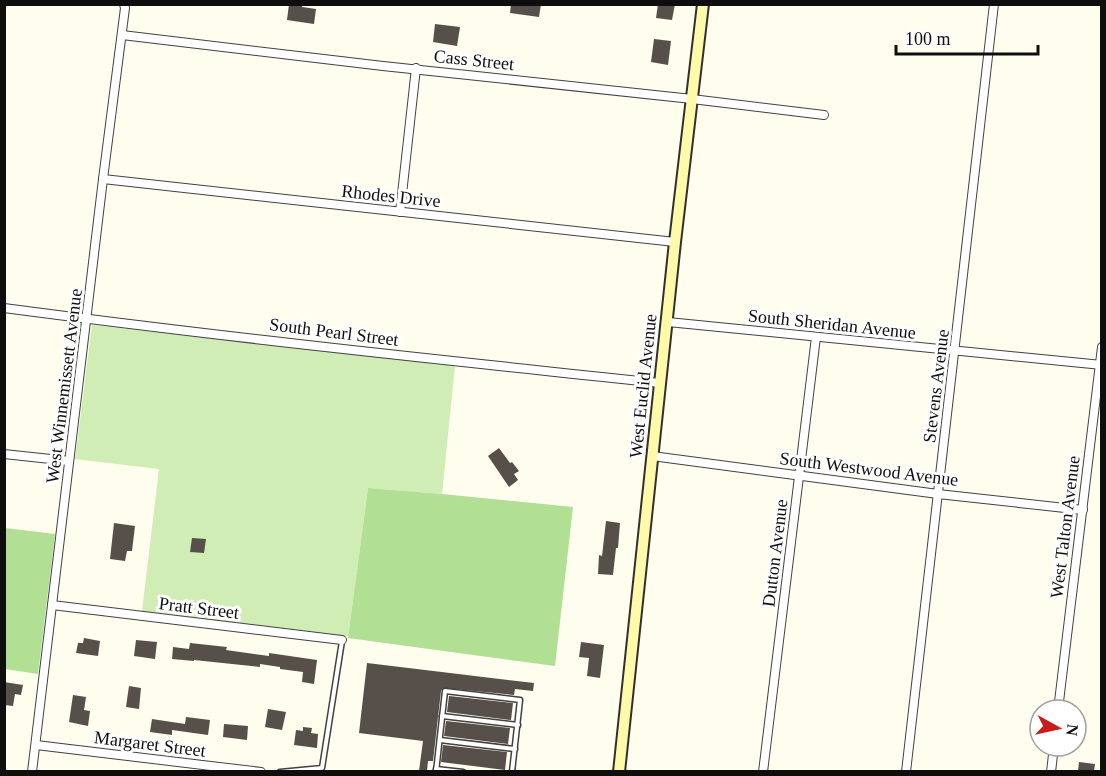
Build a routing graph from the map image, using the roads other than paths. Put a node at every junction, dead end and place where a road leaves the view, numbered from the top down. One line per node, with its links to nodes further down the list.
1 (124, 4): 4 (street, West Winnemissett Avenue)
2 (703, 4): 6 (street, West Euclid Avenue)
3 (994, 4): 16 (street, Stevens Avenue)
4 (122, 35): 5 (street, Cass Street); 8 (street, West Winnemissett Avenue)
5 (416, 69): 6 (street, Cass Street); 9 (street)
6 (692, 99): 7 (street, Cass Street); 10 (street, West Euclid Avenue)
7 (824, 116)
8 (103, 179): 9 (street, Rhodes Drive); 12 (street, West Winnemissett Avenue)
9 (400, 212): 10 (street, Rhodes Drive)
10 (675, 242): 13 (street, West Euclid Avenue)
11 (4, 308): 12 (street, South Pearl Street)
12 (87, 319): 18 (street, South Pearl Street); 21 (street, West Winnemissett Avenue)
13 (668, 322): 14 (street, South Sheridan Avenue); 18 (street, West Euclid Avenue)
14 (816, 338): 16 (street, South Sheridan Avenue); 22 (street, Dutton Avenue)
15 (1101, 346): 17 (street, West Talton Avenue)
16 (955, 351): 17 (street, South Sheridan Avenue); 23 (street, Stevens Avenue)
17 (1100, 365): 24 (street, West Talton Avenue)
18 (660, 383): 20 (street, West Euclid Avenue)
19 (4, 454): 21 (street)
20 (652, 456): 22 (street, South Westwood Avenue); 39 (street, West Euclid Avenue)
21 (69, 461): 25 (street, West Winnemissett Avenue)
22 (799, 475): 23 (street, South Westwood Avenue); 40 (street, Dutton Avenue)
23 (938, 494): 24 (street, South Westwood Avenue); 41 (street, Stevens Avenue)
24 (1083, 510): 27 (street, West Talton Avenue)
25 (52, 605): 26 (street, Pratt Street); 31 (street, West Winnemissett Avenue)
26 (342, 640): 36 (lane)
27 (1060, 698)
28 (442, 716): 29 (lane); 29 (lane); 30 (lane)
29 (518, 725): 32 (lane)
30 (440, 740): 32 (lane); 33 (lane)
31 (36, 745): 34 (street, West Winnemissett Avenue); 35 (street, Margaret Street)
32 (515, 749): 38 (lane)
33 (436, 770): 37 (lane)
34 (32, 771)
35 (261, 771)
36 (280, 771)
37 (463, 771)
38 (512, 771)
39 (620, 771)
40 (763, 771)
41 (906, 771)

